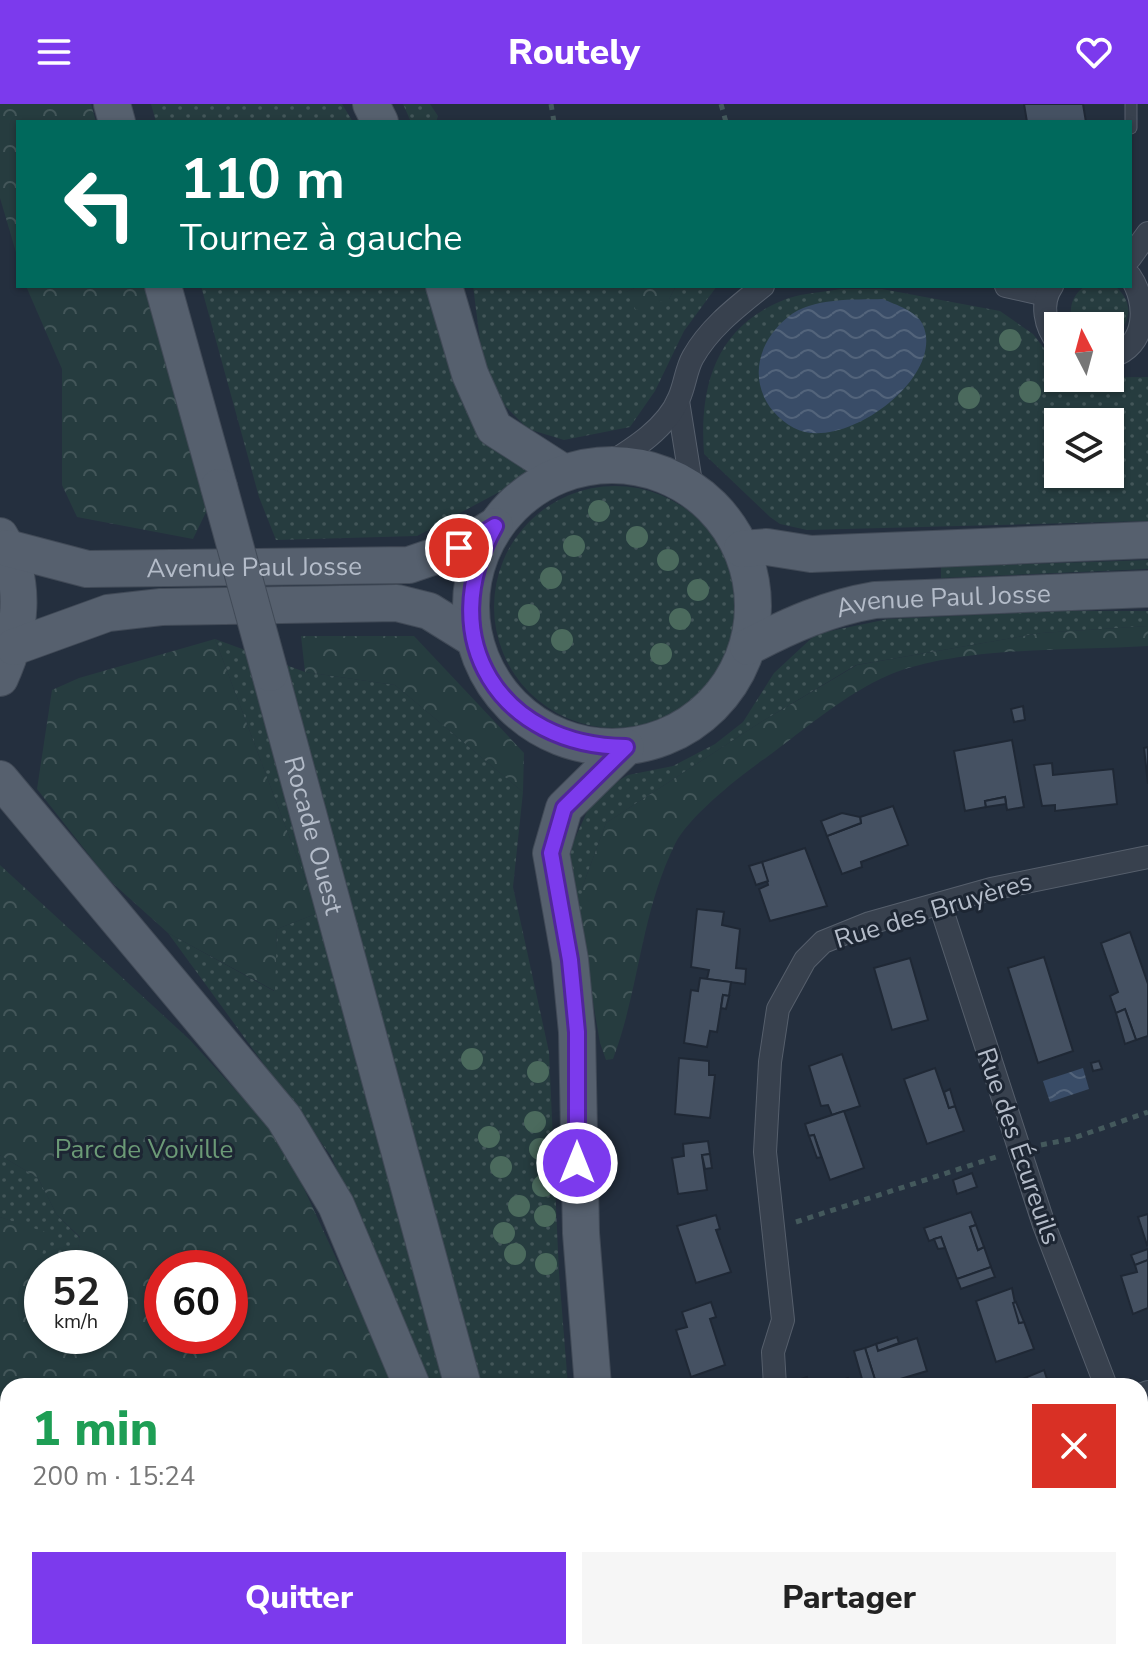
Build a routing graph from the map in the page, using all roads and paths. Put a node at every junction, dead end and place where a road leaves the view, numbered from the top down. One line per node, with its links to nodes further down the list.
1 (1148, 233): 2 (street)
2 (1132, 255)
3 (1132, 279): 10 (street)
4 (164, 288): 32 (main road, Rocade Ouest, bridge)
5 (445, 288): 14 (main road)
6 (760, 288): 12 (street)
7 (1028, 288): 8 (street)
8 (1049, 290): 9 (street)
9 (1048, 312)
10 (1144, 333): 11 (street)
11 (1124, 349)
12 (678, 401): 13 (street); 15 (street)
13 (607, 465): 14 (main road); 15 (main road)
14 (564, 473): 16 (main road)
15 (692, 489): 19 (main road)
16 (495, 526): 18 (main road, Avenue Paul Josse); 21 (main road)
17 (1148, 540): 19 (main road, Avenue Paul Josse)
18 (4, 542): 23 (main road)
19 (742, 549): 22 (main road)
20 (1148, 589): 22 (main road, Avenue Paul Josse)
21 (474, 639): 23 (main road, Avenue Paul Josse); 24 (main road)
22 (748, 647): 24 (main road)
23 (7, 662)
24 (626, 747): 33 (main road)
25 (0, 779): 31 (main road)
26 (1148, 857): 27 (street, Rue des Bruyères)
27 (940, 904): 29 (street, Rue des Écureuils); 30 (street, Rue des Bruyères)
28 (1148, 1112): 29 (path)
29 (1020, 1149): 30 (path); 35 (street, Rue des Écureuils)
30 (773, 1229): 34 (street, Rue des Bruyères)
31 (409, 1378)
32 (461, 1378)
33 (592, 1378)
34 (775, 1378)
35 (1103, 1378)

